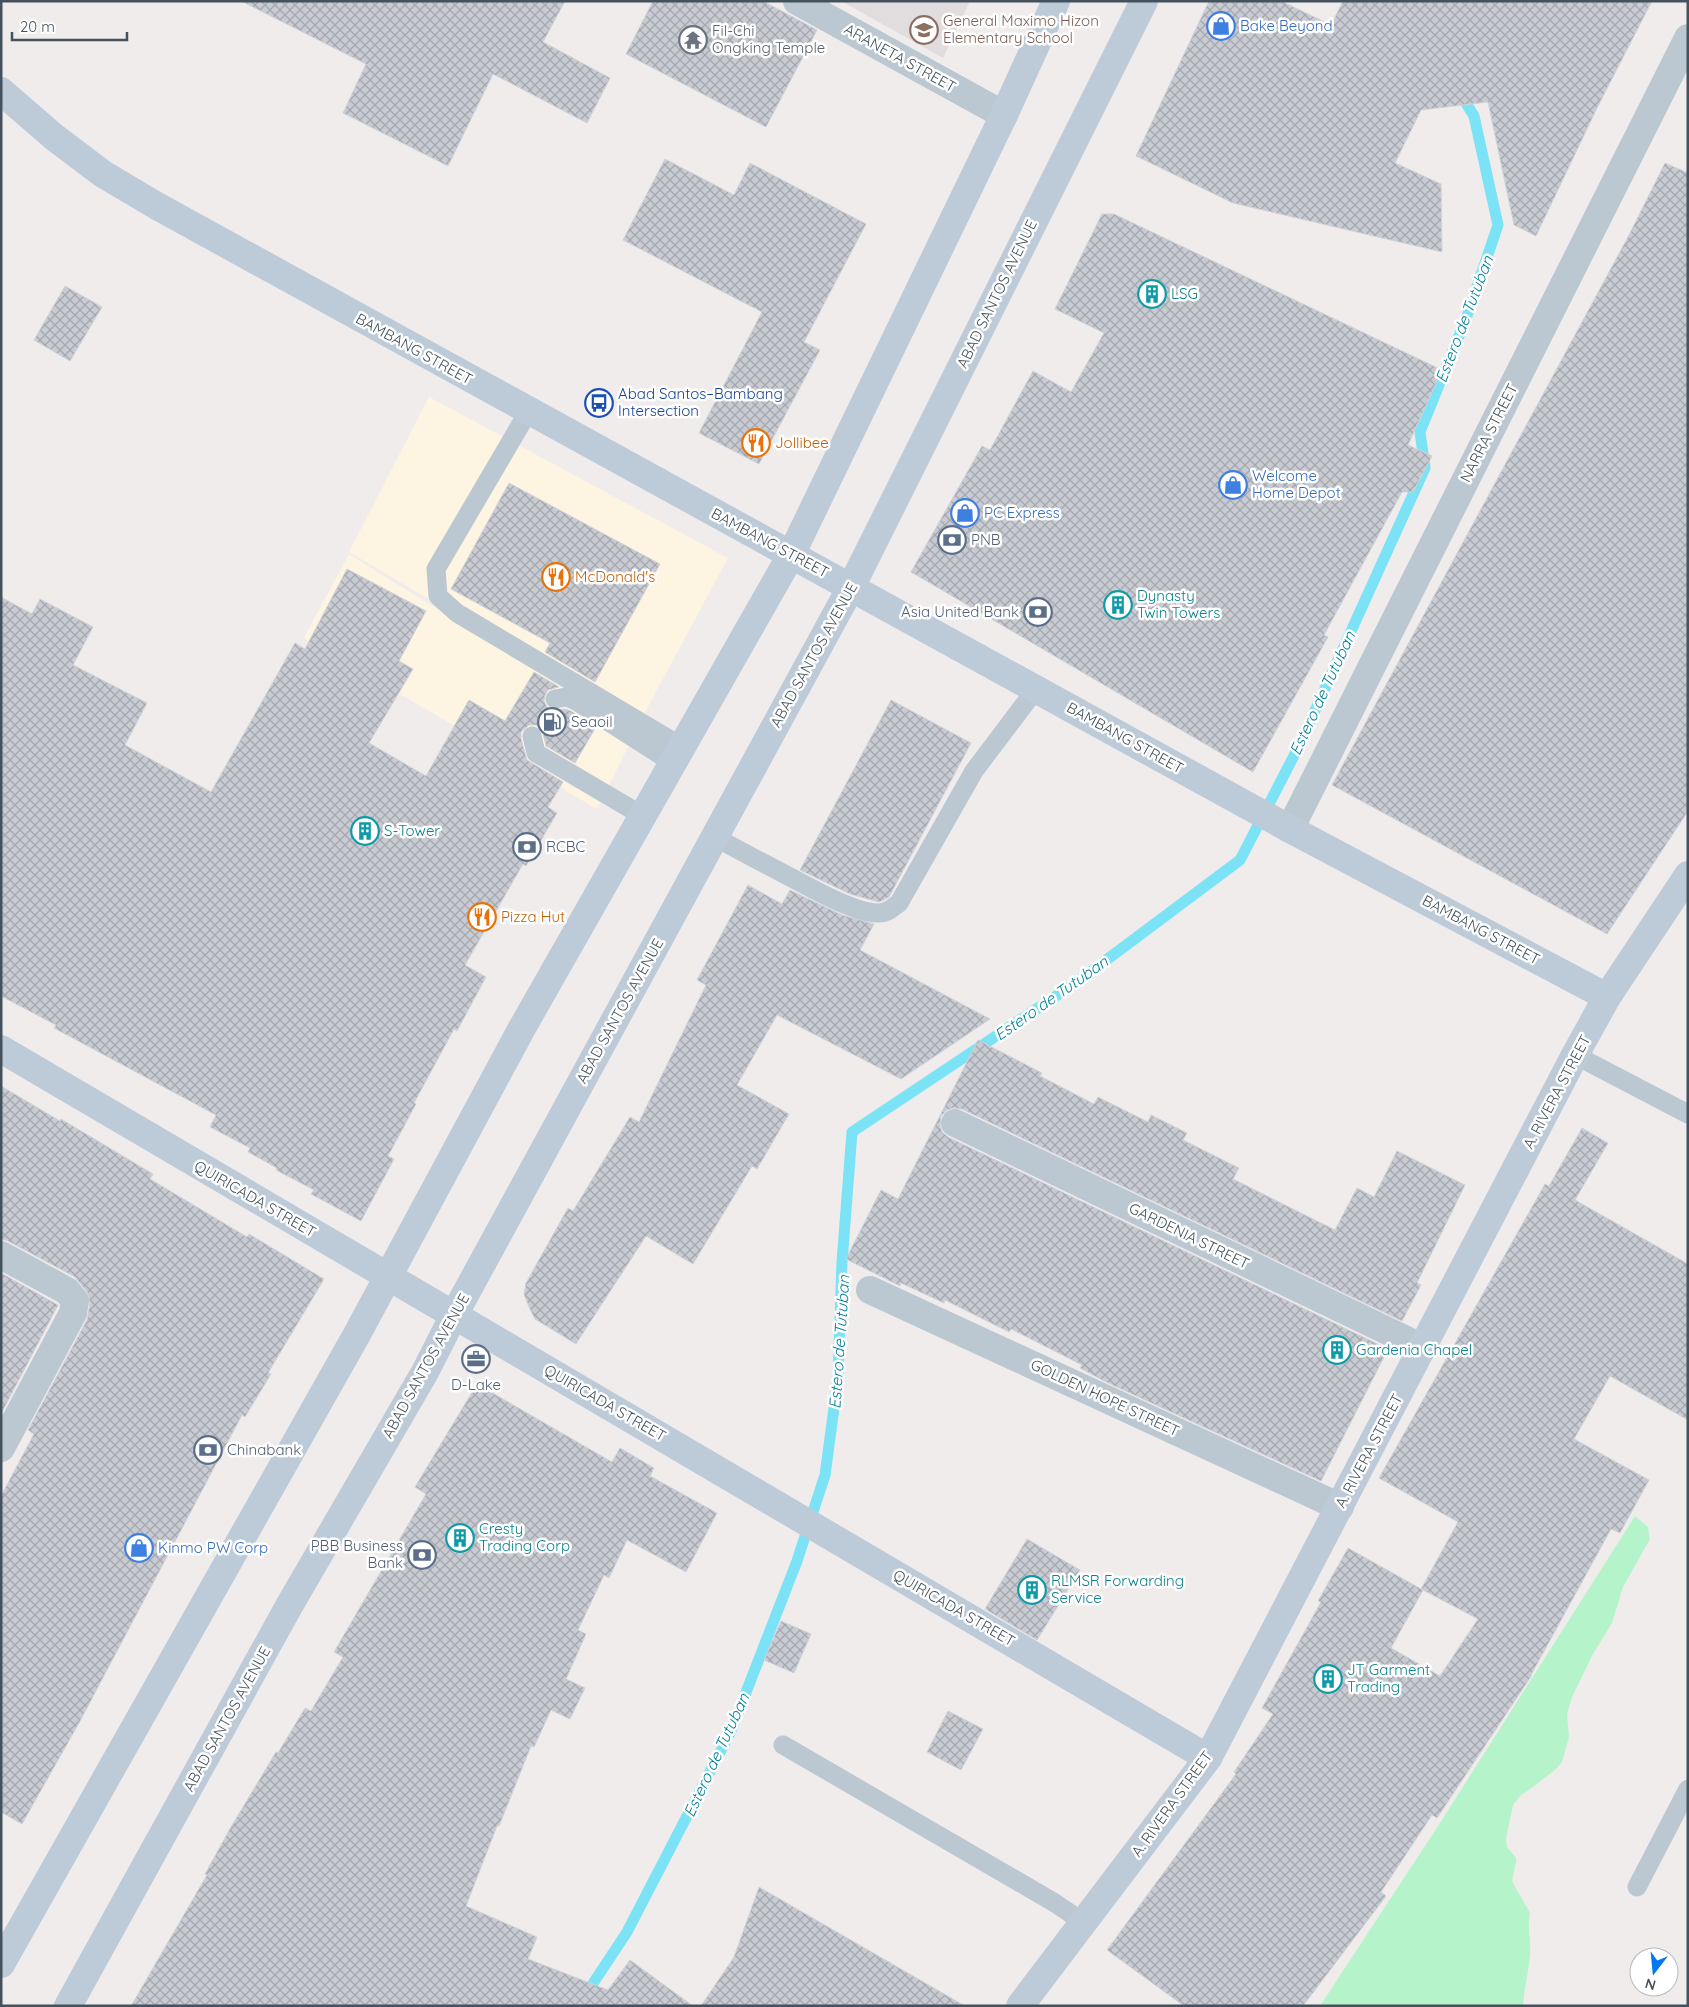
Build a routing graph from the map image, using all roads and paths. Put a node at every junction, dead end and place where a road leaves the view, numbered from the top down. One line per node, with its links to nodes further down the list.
1 (797, 1): 6 (street, ARANETA STREET)
2 (1056, 1): 6 (street)
3 (1144, 1): 9 (street, ABAD SANTOS AVENUE)
4 (1688, 38): 15 (street, NARRA STREET)
5 (1, 92): 7 (street, BAMBANG STREET)
6 (1004, 115): 8 (street)
7 (528, 412): 8 (street, BAMBANG STREET); 13 (lane)
8 (791, 555): 9 (street, BAMBANG STREET); 13 (street)
9 (851, 587): 10 (street, BAMBANG STREET); 16 (street, ABAD SANTOS AVENUE)
10 (1036, 689): 15 (street, BAMBANG STREET); 16 (lane)
11 (555, 699): 13 (lane)
12 (532, 736): 14 (lane)
13 (678, 755): 14 (street)
14 (643, 816): 24 (street)
15 (1280, 823): 18 (street, BAMBANG STREET)
16 (715, 837): 26 (street, ABAD SANTOS AVENUE)
17 (1688, 875): 18 (street, A. RIVERA STREET)
18 (1607, 997): 20 (street, A. RIVERA STREET)
19 (1, 1049): 24 (street, QUIRICADA STREET)
20 (1575, 1055): 21 (lane); 27 (street, A. RIVERA STREET)
21 (1688, 1114)
22 (955, 1123): 27 (street, GARDENIA STREET)
23 (1, 1255): 28 (street)
24 (388, 1276): 26 (street, QUIRICADA STREET); 35 (street)
25 (870, 1290): 29 (street, GOLDEN HOPE STREET)
26 (454, 1314): 31 (street, QUIRICADA STREET); 36 (street, ABAD SANTOS AVENUE)
27 (1423, 1348): 29 (street, A. RIVERA STREET)
28 (1, 1448)
29 (1340, 1507): 31 (street, A. RIVERA STREET)
30 (783, 1745): 34 (lane)
31 (1208, 1758): 34 (street, A. RIVERA STREET)
32 (1688, 1789): 33 (lane)
33 (1637, 1888)
34 (1083, 1922): 37 (street, A. RIVERA STREET)
35 (1, 1964)
36 (68, 2006)
37 (1020, 2006)

